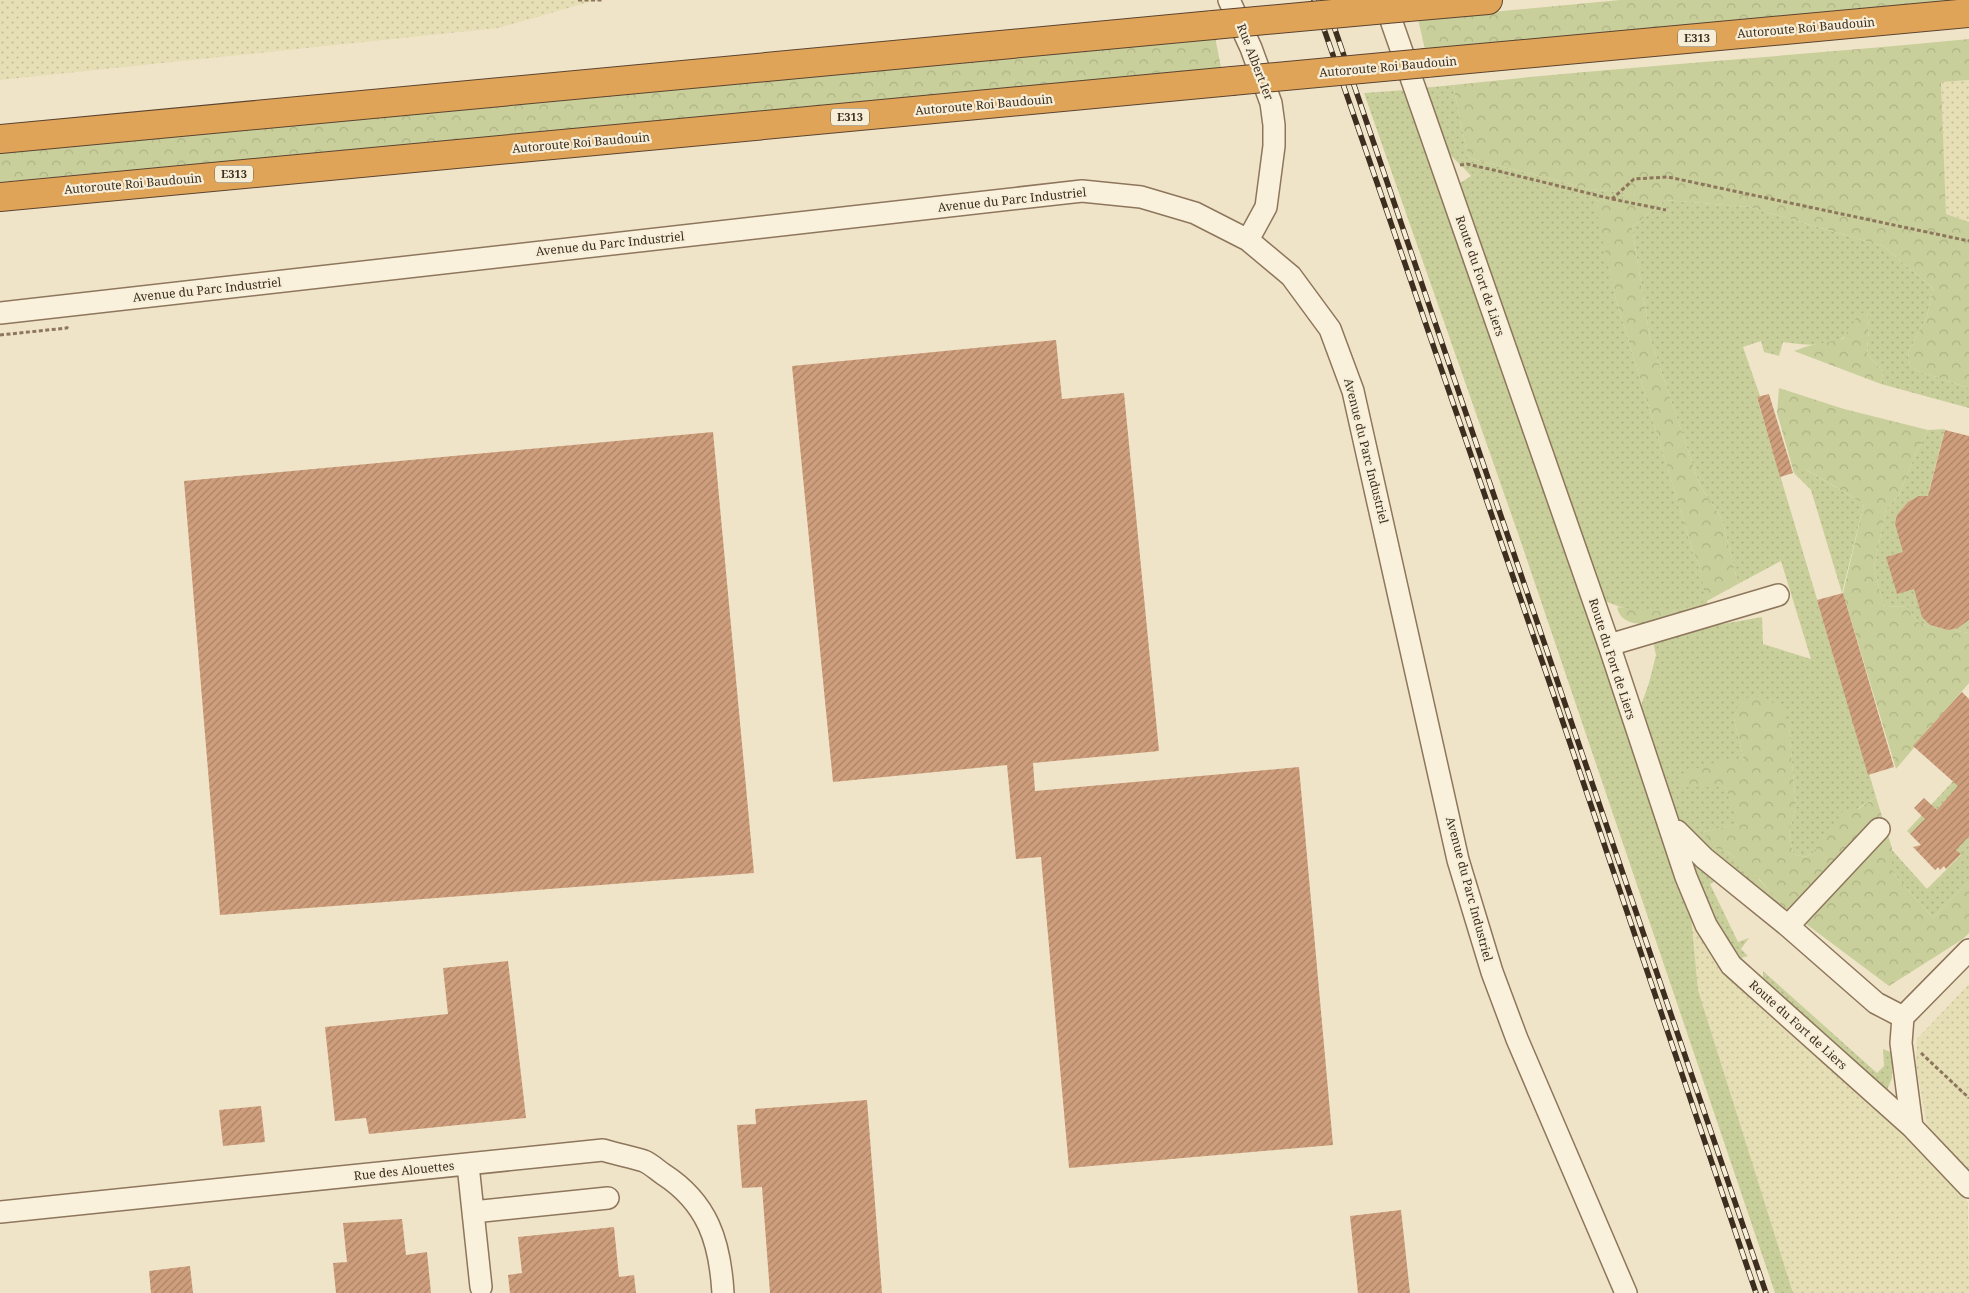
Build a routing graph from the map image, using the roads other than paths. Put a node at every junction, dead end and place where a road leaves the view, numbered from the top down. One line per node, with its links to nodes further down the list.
1 (1230, 0): 7 (street, Rue Albert Ier)
2 (1488, 0): 3 (highway)
3 (1396, 4): 5 (highway, bridge); 10 (street, Route du Fort de Liers)
4 (1969, 13): 6 (highway, Autoroute Roi Baudouin / E313, bridge)
5 (0, 139)
6 (0, 197)
7 (1248, 240): 8 (street, Avenue du Parc Industriel); 24 (street, Avenue du Parc Industriel)
8 (0, 313)
9 (1778, 595): 10 (street)
10 (1609, 644): 12 (street, Route du Fort de Liers)
11 (1878, 829): 13 (street)
12 (1671, 831): 13 (street); 16 (street, Route du Fort de Liers)
13 (1788, 926): 15 (street)
14 (1969, 950): 15 (street)
15 (1903, 1017): 16 (street)
16 (1912, 1127): 18 (street, Route du Fort de Liers)
17 (468, 1165): 20 (street, Rue des Alouettes); 21 (street); 23 (street, Rue des Alouettes)
18 (1969, 1187)
19 (608, 1198): 21 (street)
20 (0, 1212)
21 (473, 1212): 22 (street)
22 (481, 1287)
23 (723, 1293)
24 (1626, 1293)

